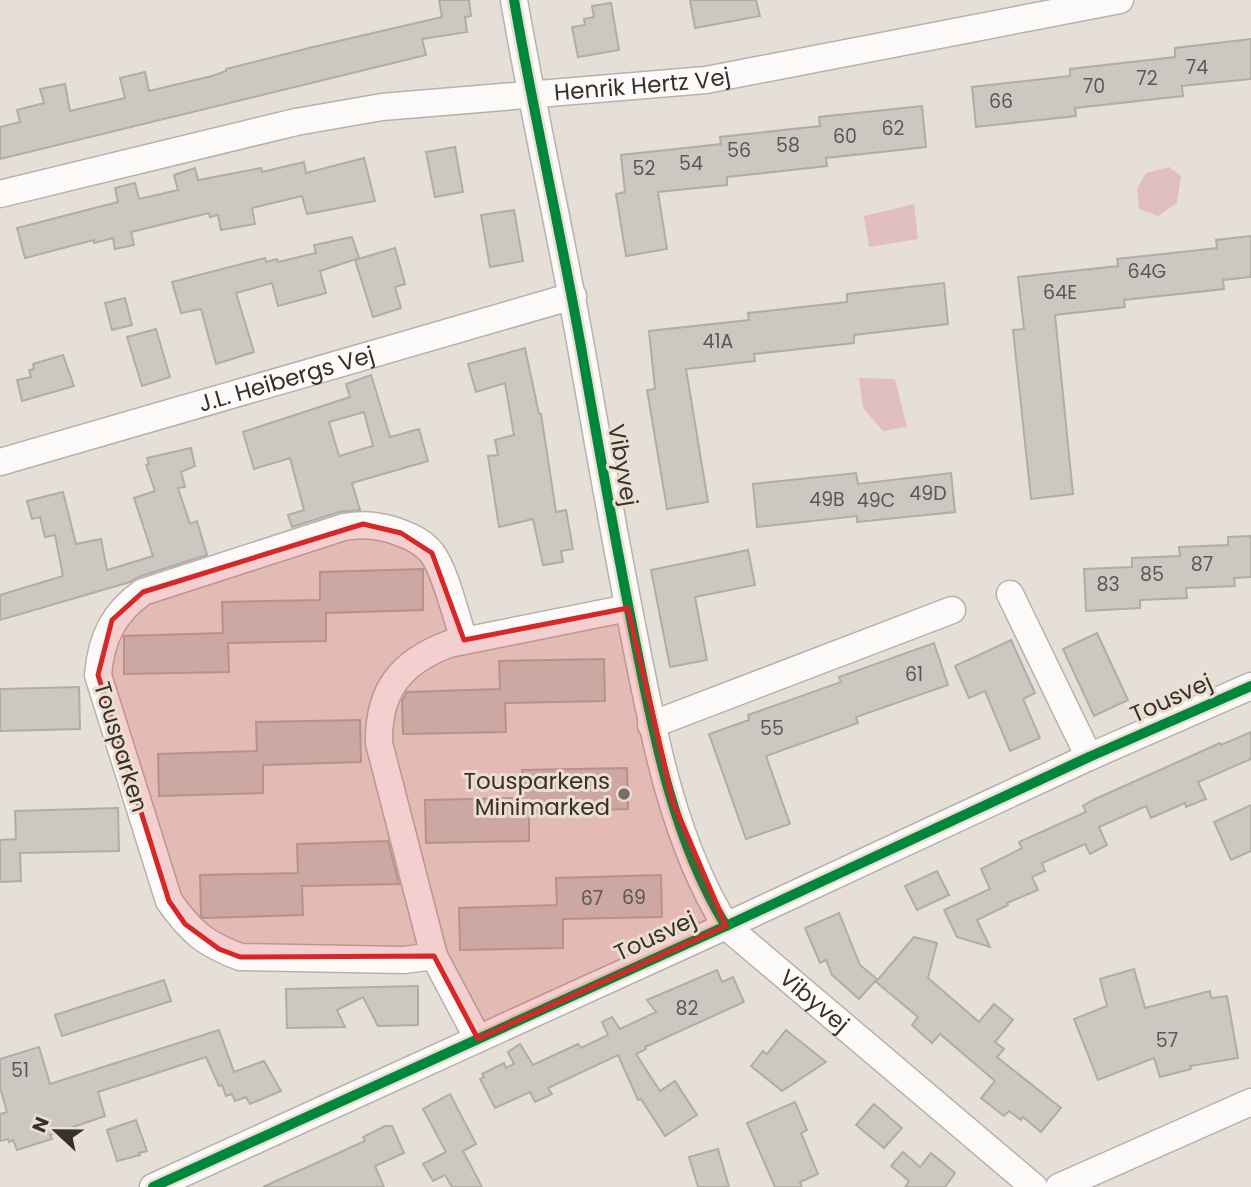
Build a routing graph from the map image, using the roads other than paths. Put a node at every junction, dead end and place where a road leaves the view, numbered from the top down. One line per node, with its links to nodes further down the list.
1 (514, 0): 3 (street, Vibyvej)
2 (1120, 0): 3 (street, Henrik Hertz Vej)
3 (530, 93): 4 (street, Henrik Hertz Vej); 5 (street, Vibyvej)
4 (0, 194)
5 (573, 296): 6 (street, J.L. Heibergs Vej); 8 (street, Vibyvej)
6 (0, 462)
7 (1010, 594): 13 (street)
8 (628, 608): 10 (street); 12 (street, Vibyvej)
9 (952, 610): 12 (street)
10 (464, 640): 15 (street); 15 (street, Tousparken)
11 (1251, 686): 13 (street, Tousvej)
12 (652, 725): 14 (street, Vibyvej)
13 (1089, 757): 14 (street, Tousvej)
14 (726, 926): 16 (street, Tousvej); 19 (street, Vibyvej)
15 (434, 956): 16 (street)
16 (478, 1039): 18 (street, Tousvej)
17 (1251, 1102): 20 (street)
18 (153, 1187)
19 (1034, 1187)
20 (1059, 1187)

